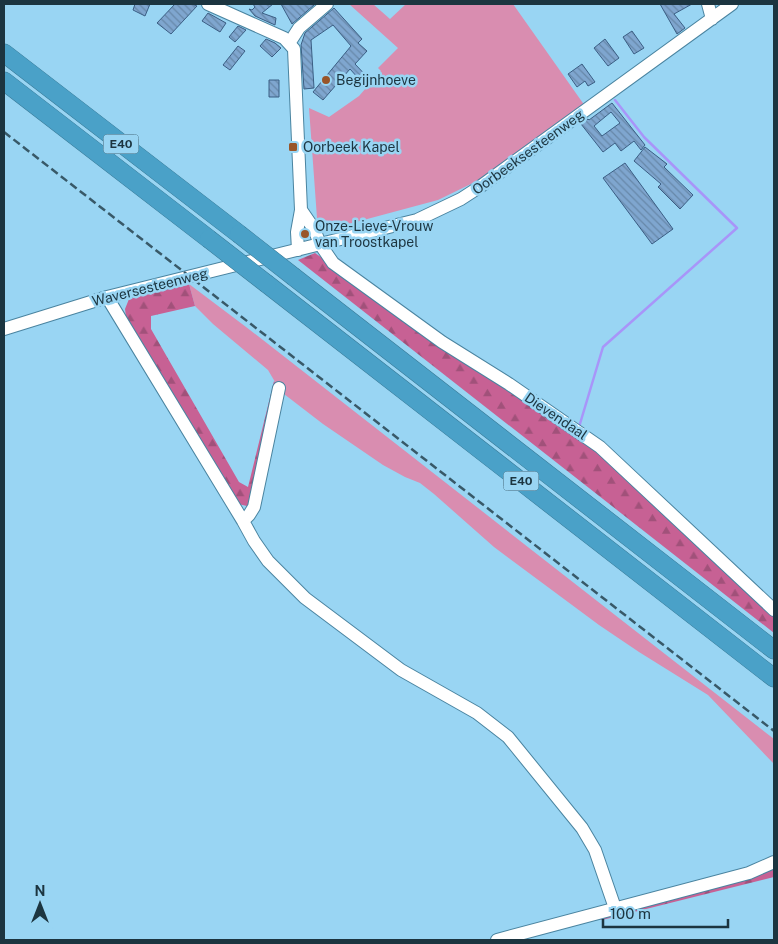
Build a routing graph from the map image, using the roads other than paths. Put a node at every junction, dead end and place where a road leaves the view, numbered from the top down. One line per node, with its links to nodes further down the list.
1 (208, 4): 6 (street)
2 (327, 4): 6 (street)
3 (708, 4): 5 (street)
4 (732, 4): 5 (street, Oorbeeksesteenweg)
5 (712, 18): 10 (street, Oorbeeksesteenweg)
6 (290, 42): 9 (street)
7 (4, 53): 17 (highway, E40, bridge)
8 (4, 81): 18 (highway, E40, bridge)
9 (301, 210): 10 (street, Dievendaal); 11 (street)
10 (320, 244): 11 (street, Oorbeeksesteenweg); 16 (street, Dievendaal)
11 (298, 250): 12 (street, Waversesteenweg)
12 (107, 297): 13 (street, Waversesteenweg); 15 (street)
13 (4, 329)
14 (279, 388): 15 (street)
15 (244, 520): 20 (street)
16 (774, 610)
17 (774, 650)
18 (774, 678)
19 (774, 862): 20 (street)
20 (615, 908): 21 (street)
21 (497, 940)

